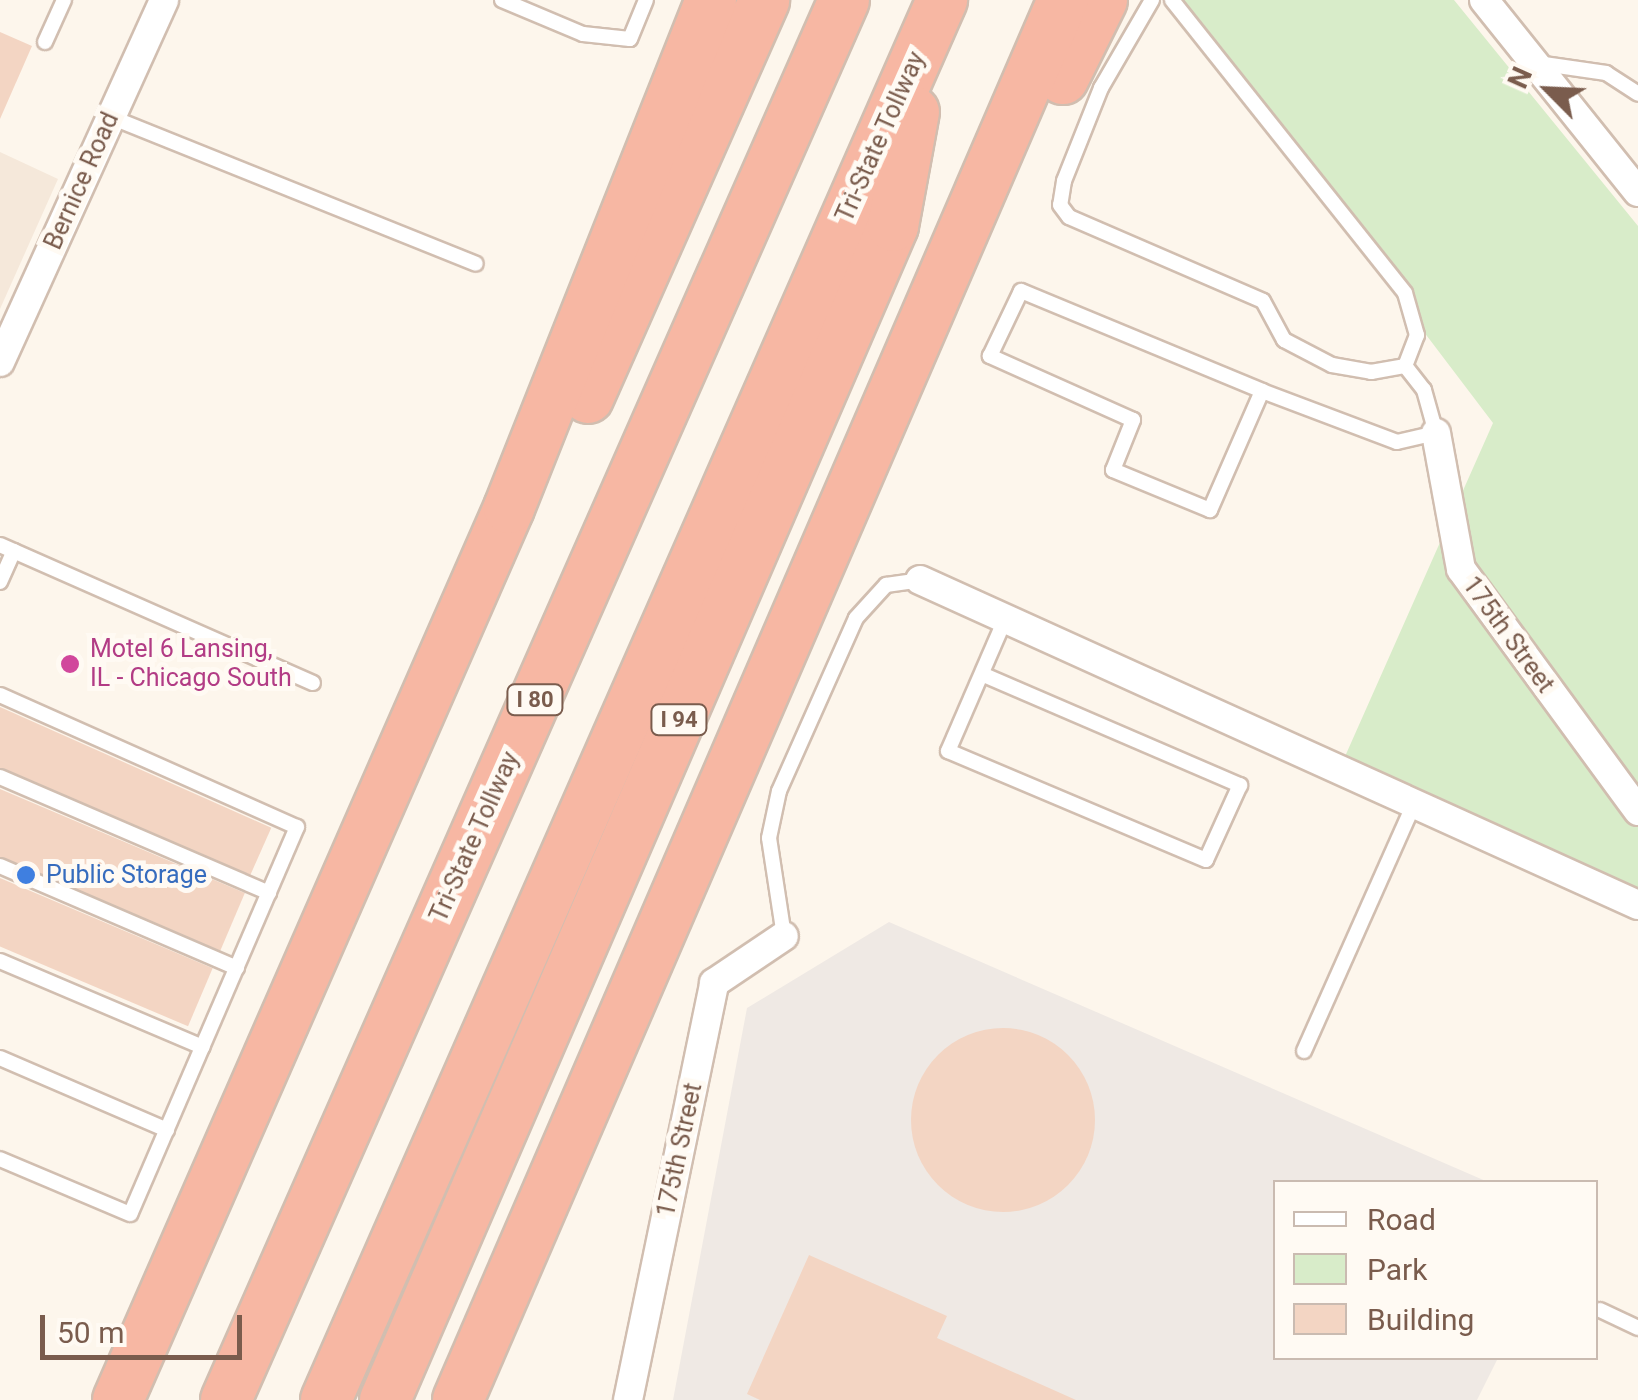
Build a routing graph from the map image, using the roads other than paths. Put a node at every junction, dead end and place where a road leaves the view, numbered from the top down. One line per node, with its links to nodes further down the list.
1 (64, 0): 14 (lane)
2 (164, 0): 17 (street, Bernice Road)
3 (502, 0): 4 (lane)
4 (646, 0)
5 (712, 0): 35 (highway)
6 (764, 0): 35 (highway)
7 (844, 0): 51 (highway, Tri-State Tollway / I 80)
8 (1063, 0): 22 (highway)
9 (1102, 0): 22 (highway)
10 (1152, 0): 21 (lane)
11 (1172, 0): 21 (lane)
12 (1484, 0): 15 (street)
13 (935, 14): 52 (highway, Tri-State Tollway); 53 (highway, I 94)
14 (45, 42)
15 (1535, 63): 16 (lane); 18 (street)
16 (1638, 94)
17 (111, 117): 19 (lane); 20 (street, Bernice Road)
18 (1637, 186)
19 (476, 264)
20 (0, 362)
21 (1405, 366): 24 (lane)
22 (900, 372): 49 (highway)
23 (1262, 391): 23 (lane); 24 (lane)
24 (1436, 433): 34 (street, 175th Street)
25 (7, 548): 27 (lane); 30 (lane)
26 (920, 580): 28 (street); 39 (lane)
27 (0, 582)
28 (1006, 619): 29 (lane); 33 (street)
29 (984, 675): 29 (lane)
30 (313, 682)
31 (0, 695): 37 (lane)
32 (0, 777): 37 (lane)
33 (1414, 804): 38 (street); 43 (lane)
34 (1638, 811)
35 (356, 863): 50 (highway)
36 (0, 866): 41 (lane)
37 (269, 893): 41 (lane)
38 (1638, 905)
39 (784, 936): 54 (street, 175th Street)
40 (0, 961): 42 (lane)
41 (237, 968): 42 (lane)
42 (203, 1047): 45 (lane)
43 (1304, 1051)
44 (0, 1058): 45 (lane)
45 (167, 1130): 46 (lane)
46 (0, 1159)
47 (1600, 1310): 48 (lane)
48 (1638, 1328)
49 (466, 1385)
50 (118, 1400)
51 (226, 1400)
52 (326, 1400)
53 (385, 1400)
54 (628, 1400)

